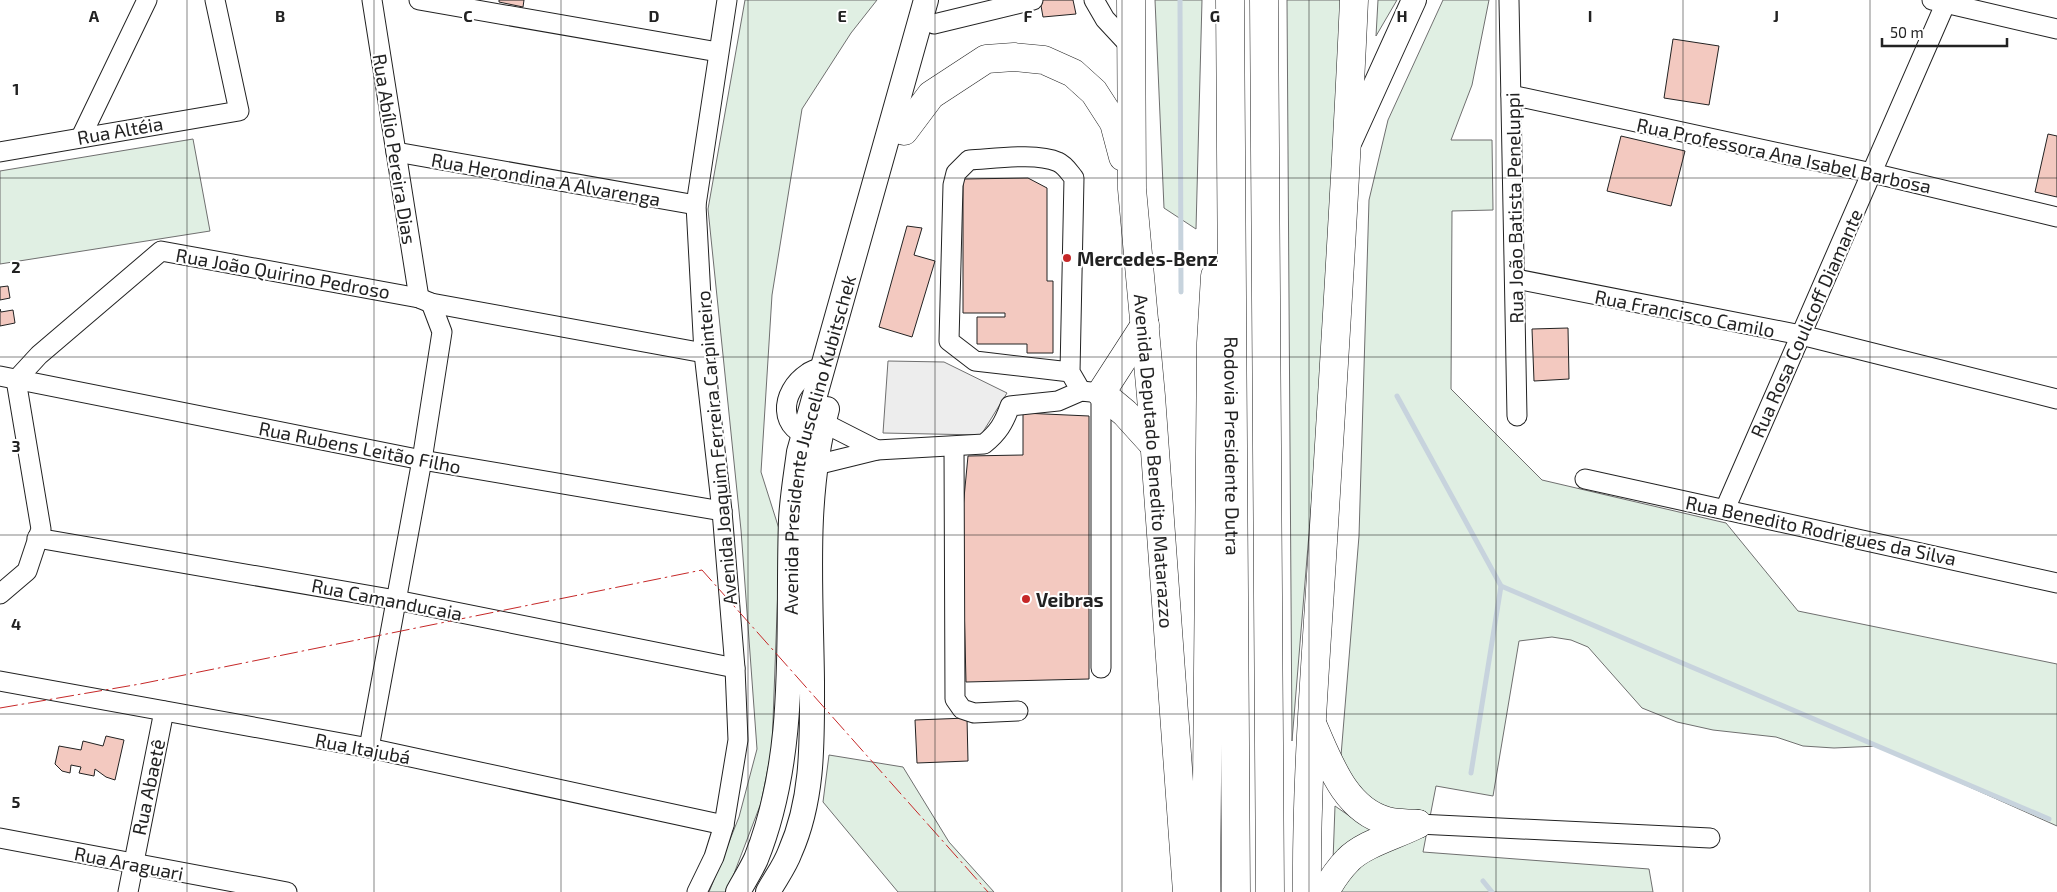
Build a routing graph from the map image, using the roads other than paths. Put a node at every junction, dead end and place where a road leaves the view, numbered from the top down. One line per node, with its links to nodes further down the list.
1 (147, 0): 24 (street)
2 (215, 0): 24 (street, Rua Altéia)
3 (372, 0): 27 (street, Rua Abílio Pereira Dias)
4 (420, 0): 21 (street)
5 (727, 0): 21 (street, Avenida Joaquim Ferreira Carpinteiro)
6 (926, 0): 42 (main road, Avenida Presidente Juscelino Kubitschek)
7 (941, 0): 18 (main road, Avenida Presidente Juscelino Kubitschek)
8 (1033, 0): 16 (street)
9 (1094, 0): 20 (street)
10 (1131, 0): 20 (highway, Avenida Deputado Benedito Matarazzo)
11 (1264, 0): 75 (highway, Rodovia Presidente Dutra)
12 (1354, 0): 25 (highway)
13 (1414, 0): 25 (main road)
14 (1509, 0): 22 (street, Rua João Batista Peneluppi)
15 (1942, 1): 19 (street); 28 (street, Rua Rosa Coulicoff Diamante)
16 (994, 5): 18 (street)
17 (1230, 8): 73 (highway); 74 (highway, Rodovia Presidente Dutra)
18 (934, 24): 23 (main road, Avenida Presidente Juscelino Kubitschek)
19 (2057, 29)
20 (1131, 47): 29 (highway, Avenida Deputado Benedito Matarazzo)
21 (718, 52): 30 (street, Avenida Joaquim Ferreira Carpinteiro)
22 (1512, 95): 28 (street, Rua Professora Ana Isabel Barbosa); 32 (street, Rua João Batista Peneluppi)
23 (904, 131): 29 (highway); 42 (main road, Avenida Presidente Juscelino Kubitschek)
24 (81, 137): 26 (street, Rua Altéia)
25 (1348, 145): 60 (highway)
26 (0, 152)
27 (396, 152): 30 (street, Rua Herondina A Alvarenga); 33 (street, Rua Abílio Pereira Dias)
28 (1872, 173): 31 (street, Rua Professora Ana Isabel Barbosa); 35 (street, Rua Rosa Coulicoff Diamante)
29 (1132, 189): 34 (highway, Avenida Deputado Benedito Matarazzo)
30 (696, 205): 36 (street, Avenida Joaquim Ferreira Carpinteiro)
31 (2057, 217)
32 (1516, 279): 35 (street, Rua Francisco Camilo); 41 (street, Rua João Batista Peneluppi)
33 (425, 300): 36 (street, Rua João Quirino Pedroso); 38 (street, Rua João Quirino Pedroso); 46 (street, Rua Abílio Pereira Dias)
34 (1145, 325): 39 (highway); 43 (highway, Avenida Deputado Benedito Matarazzo)
35 (1801, 336): 40 (street, Rua Francisco Camilo); 49 (street, Rua Rosa Coulicoff Diamante)
36 (704, 354): 50 (street, Avenida Joaquim Ferreira Carpinteiro)
37 (1070, 372): 37 (street); 39 (street)
38 (8, 378): 46 (street, Rua Rubens Leitão Filho); 51 (street)
39 (1091, 392): 43 (highway); 44 (street); 56 (street)
40 (2057, 399)
41 (1516, 416)
42 (815, 433): 45 (street); 47 (main road, Avenida Presidente Juscelino Kubitschek); 70 (main road, Avenida Presidente Juscelino Kubitschek)
43 (1154, 445): 72 (highway, Avenida Deputado Benedito Matarazzo)
44 (954, 447): 45 (street); 59 (street)
45 (877, 450): 47 (street)
46 (422, 460): 50 (street, Rua Rubens Leitão Filho); 54 (street, Rua Abílio Pereira Dias)
47 (816, 465): 71 (main road, Avenida Presidente Juscelino Kubitschek)
48 (1585, 479): 49 (street, Rua Benedito Rodrigues da Silva)
49 (1725, 509): 52 (street, Rua Benedito Rodrigues da Silva)
50 (722, 511): 55 (street, Avenida Joaquim Ferreira Carpinteiro)
51 (38, 538): 53 (street); 54 (street, Rua Camanducaia)
52 (2057, 583)
53 (0, 594)
54 (396, 600): 55 (street, Rua Camanducaia); 61 (street, Rua Abílio Pereira Dias)
55 (735, 668): 62 (street, Avenida Joaquim Ferreira Carpinteiro)
56 (1101, 668)
57 (0, 681): 58 (street, Rua Itajubá)
58 (164, 711): 61 (street, Rua Itajubá); 66 (street, Rua Abaetê)
59 (1018, 711)
60 (1312, 723): 63 (highway); 76 (highway)
61 (369, 748): 62 (street, Rua Itajubá)
62 (724, 824): 69 (street, Avenida Joaquim Ferreira Carpinteiro)
63 (1429, 824): 65 (street); 77 (highway)
64 (0, 838): 66 (street, Rua Araguari)
65 (1710, 838)
66 (132, 863): 67 (street, Rua Abaetê); 68 (street, Rua Araguari)
67 (128, 892)
68 (287, 892)
69 (697, 892)
70 (738, 892)
71 (768, 892)
72 (1187, 892)
73 (1206, 892)
74 (1236, 892)
75 (1270, 892)
76 (1307, 892)
77 (1325, 892)

